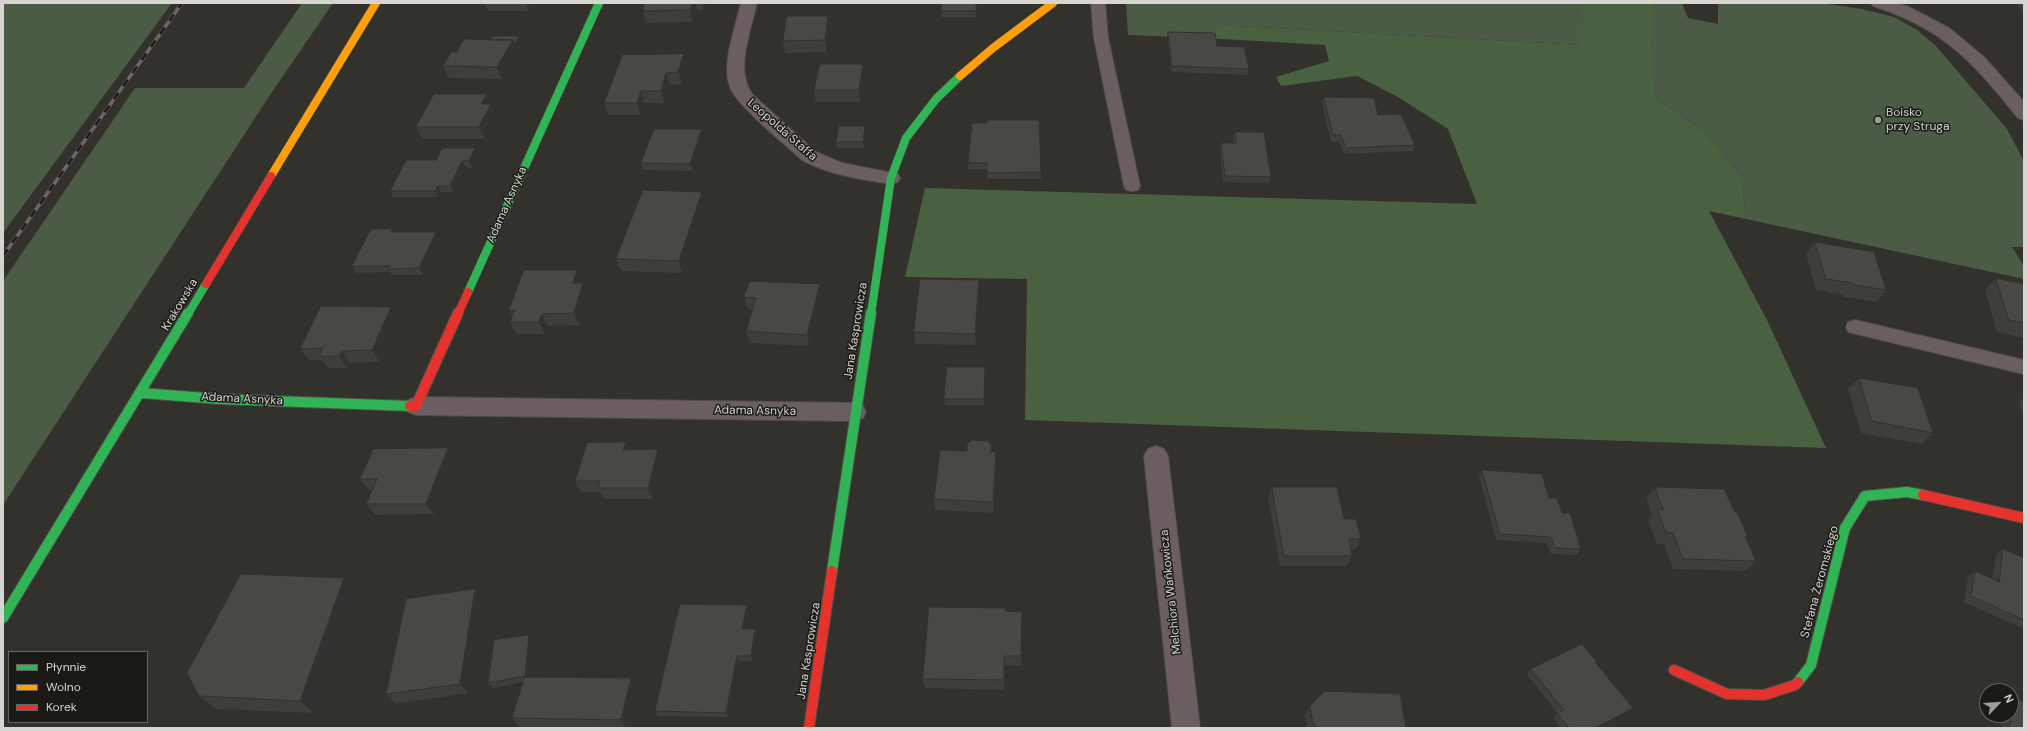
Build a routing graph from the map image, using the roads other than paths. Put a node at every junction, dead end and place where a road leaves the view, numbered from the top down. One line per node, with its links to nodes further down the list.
1 (376, 3): 12 (street, Krakowska)
2 (599, 3): 13 (street, Adama Asnyka)
3 (749, 3): 8 (street, Leopolda Staffa)
4 (1053, 3): 8 (street, Jana Kasprowicza)
5 (1098, 3): 9 (lane)
6 (1879, 3): 7 (street)
7 (2024, 114)
8 (891, 178): 14 (street, Jana Kasprowicza)
9 (1132, 186)
10 (1855, 327): 11 (lane)
11 (2024, 367)
12 (141, 393): 13 (street, Adama Asnyka); 17 (street, Krakowska)
13 (416, 406): 14 (street, Adama Asnyka)
14 (855, 412): 19 (street, Jana Kasprowicza)
15 (1156, 456): 20 (street, Melchiora Wańkowicza)
16 (2024, 518): 18 (street, Stefana Żeromskiego)
17 (3, 618)
18 (1674, 670)
19 (809, 728)
20 (1186, 728)

